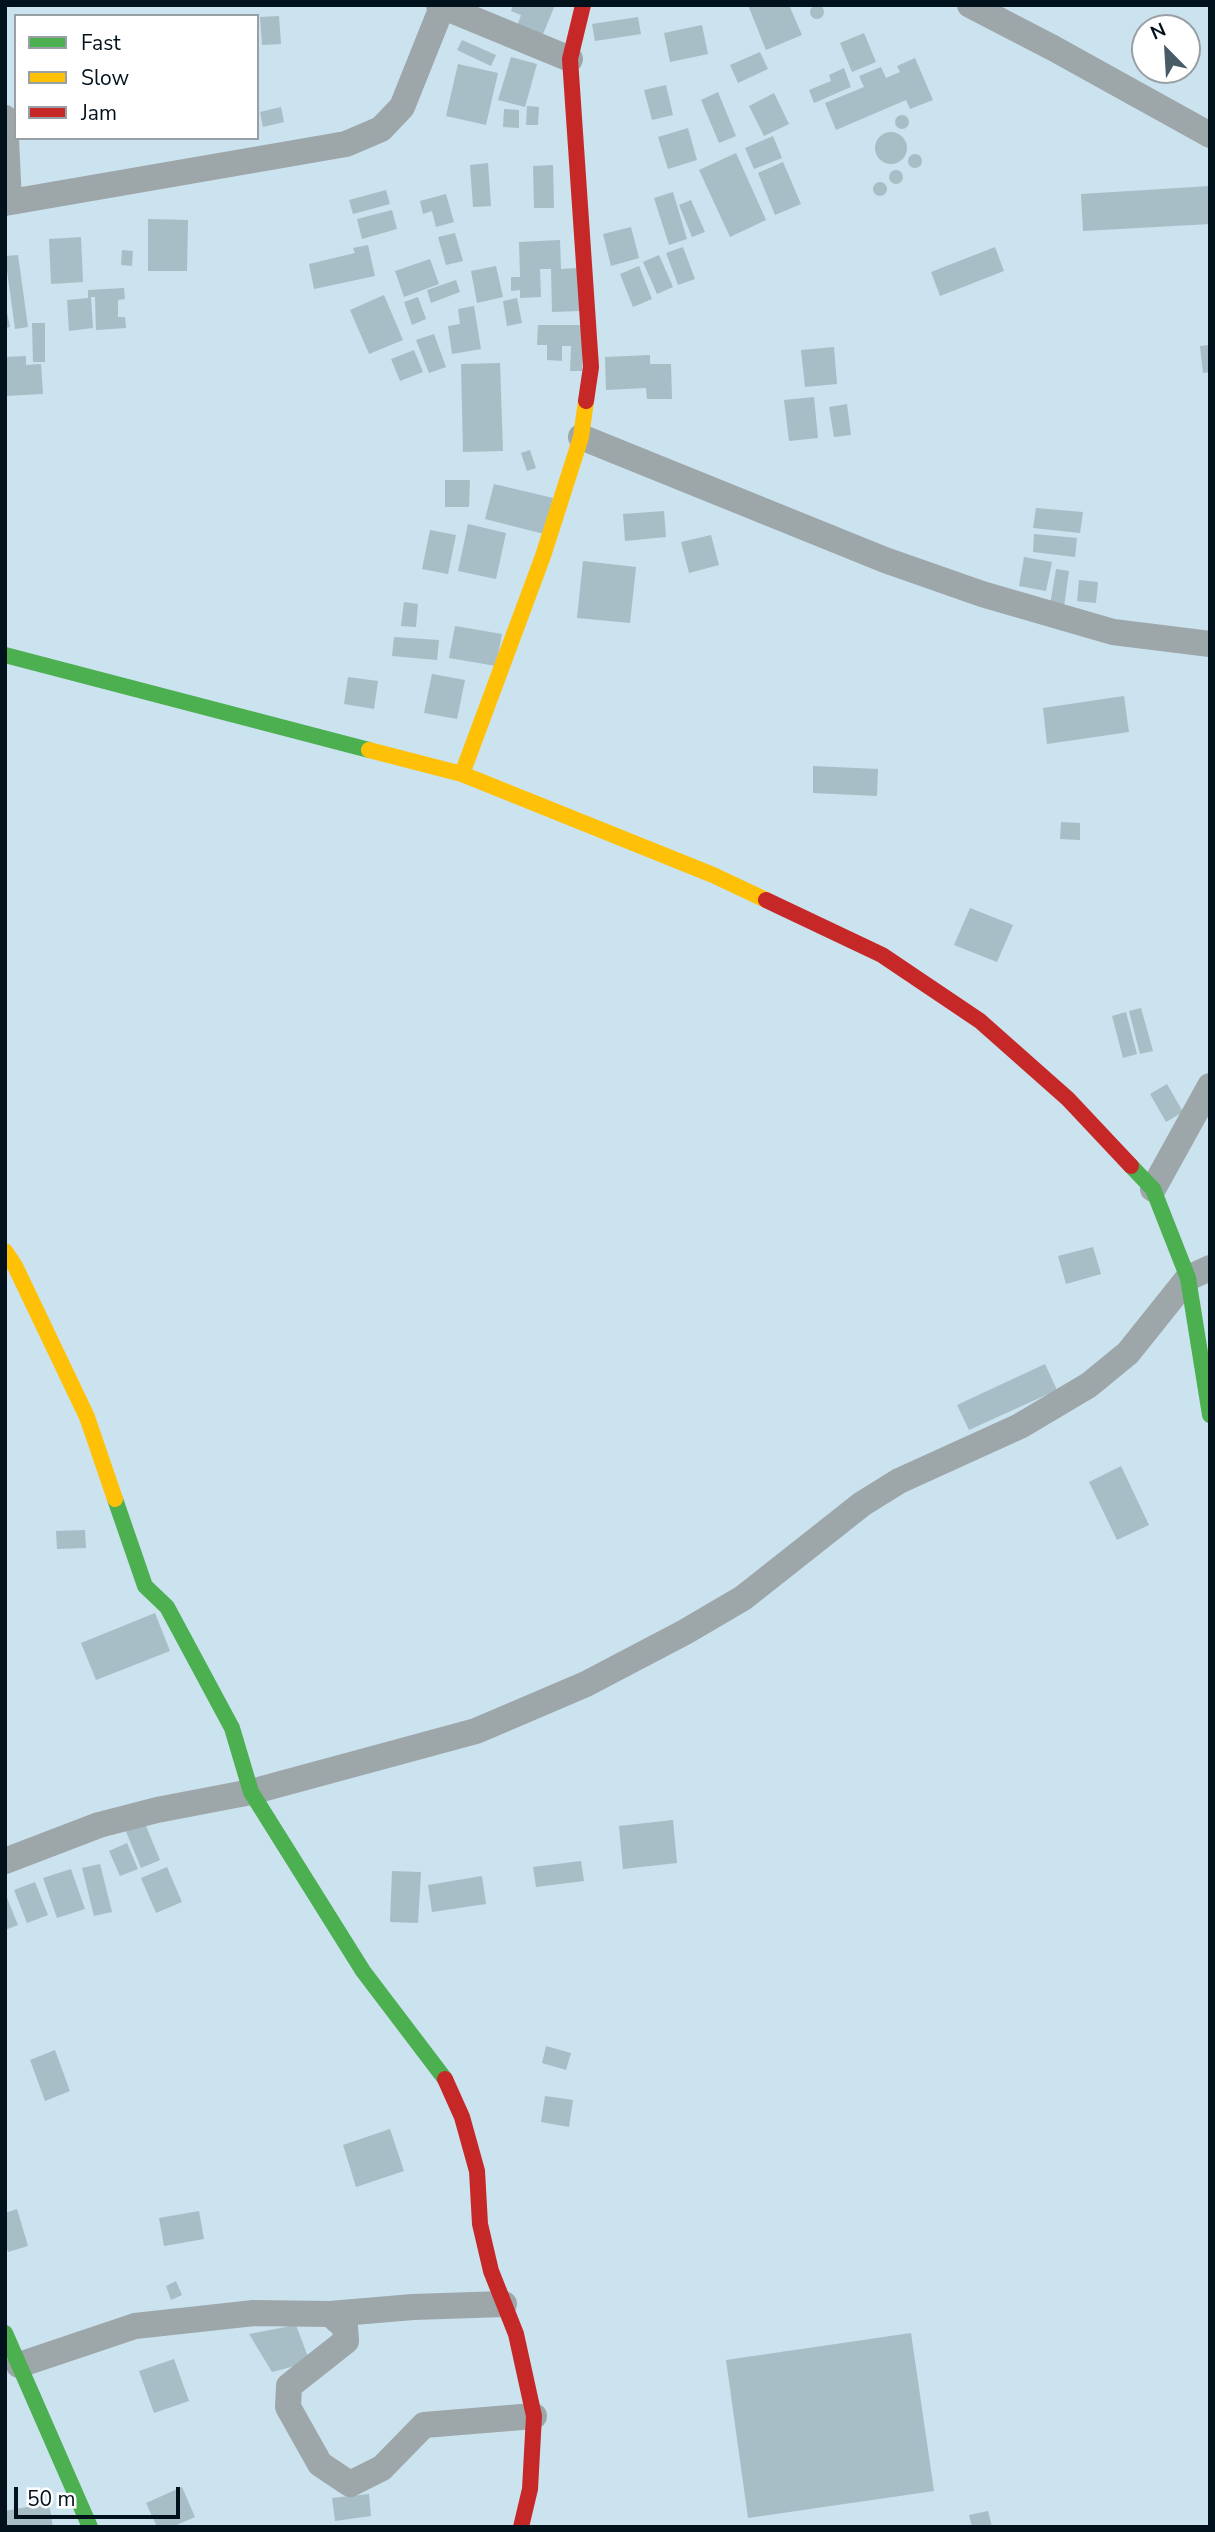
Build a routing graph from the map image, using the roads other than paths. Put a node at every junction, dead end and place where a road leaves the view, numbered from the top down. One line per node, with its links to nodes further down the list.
1 (583, 5): 4 (street)
2 (970, 5): 6 (street)
3 (440, 6): 4 (street); 7 (street)
4 (570, 59): 8 (street)
5 (5, 118): 7 (street)
6 (1210, 135)
7 (7, 203)
8 (580, 437): 9 (street); 11 (street)
9 (1210, 645)
10 (5, 655): 11 (street)
11 (463, 774): 13 (street)
12 (1210, 1086): 13 (street)
13 (1153, 1189): 15 (street)
14 (5, 1251): 17 (street)
15 (1199, 1273): 16 (street); 17 (street)
16 (1210, 1415)
17 (251, 1792): 18 (street); 19 (street)
18 (5, 1861)
19 (504, 2304): 20 (street); 23 (street)
20 (330, 2314): 22 (street); 23 (street)
21 (5, 2333): 22 (street)
22 (19, 2365): 24 (street)
23 (534, 2416): 25 (street)
24 (90, 2527)
25 (521, 2527)

